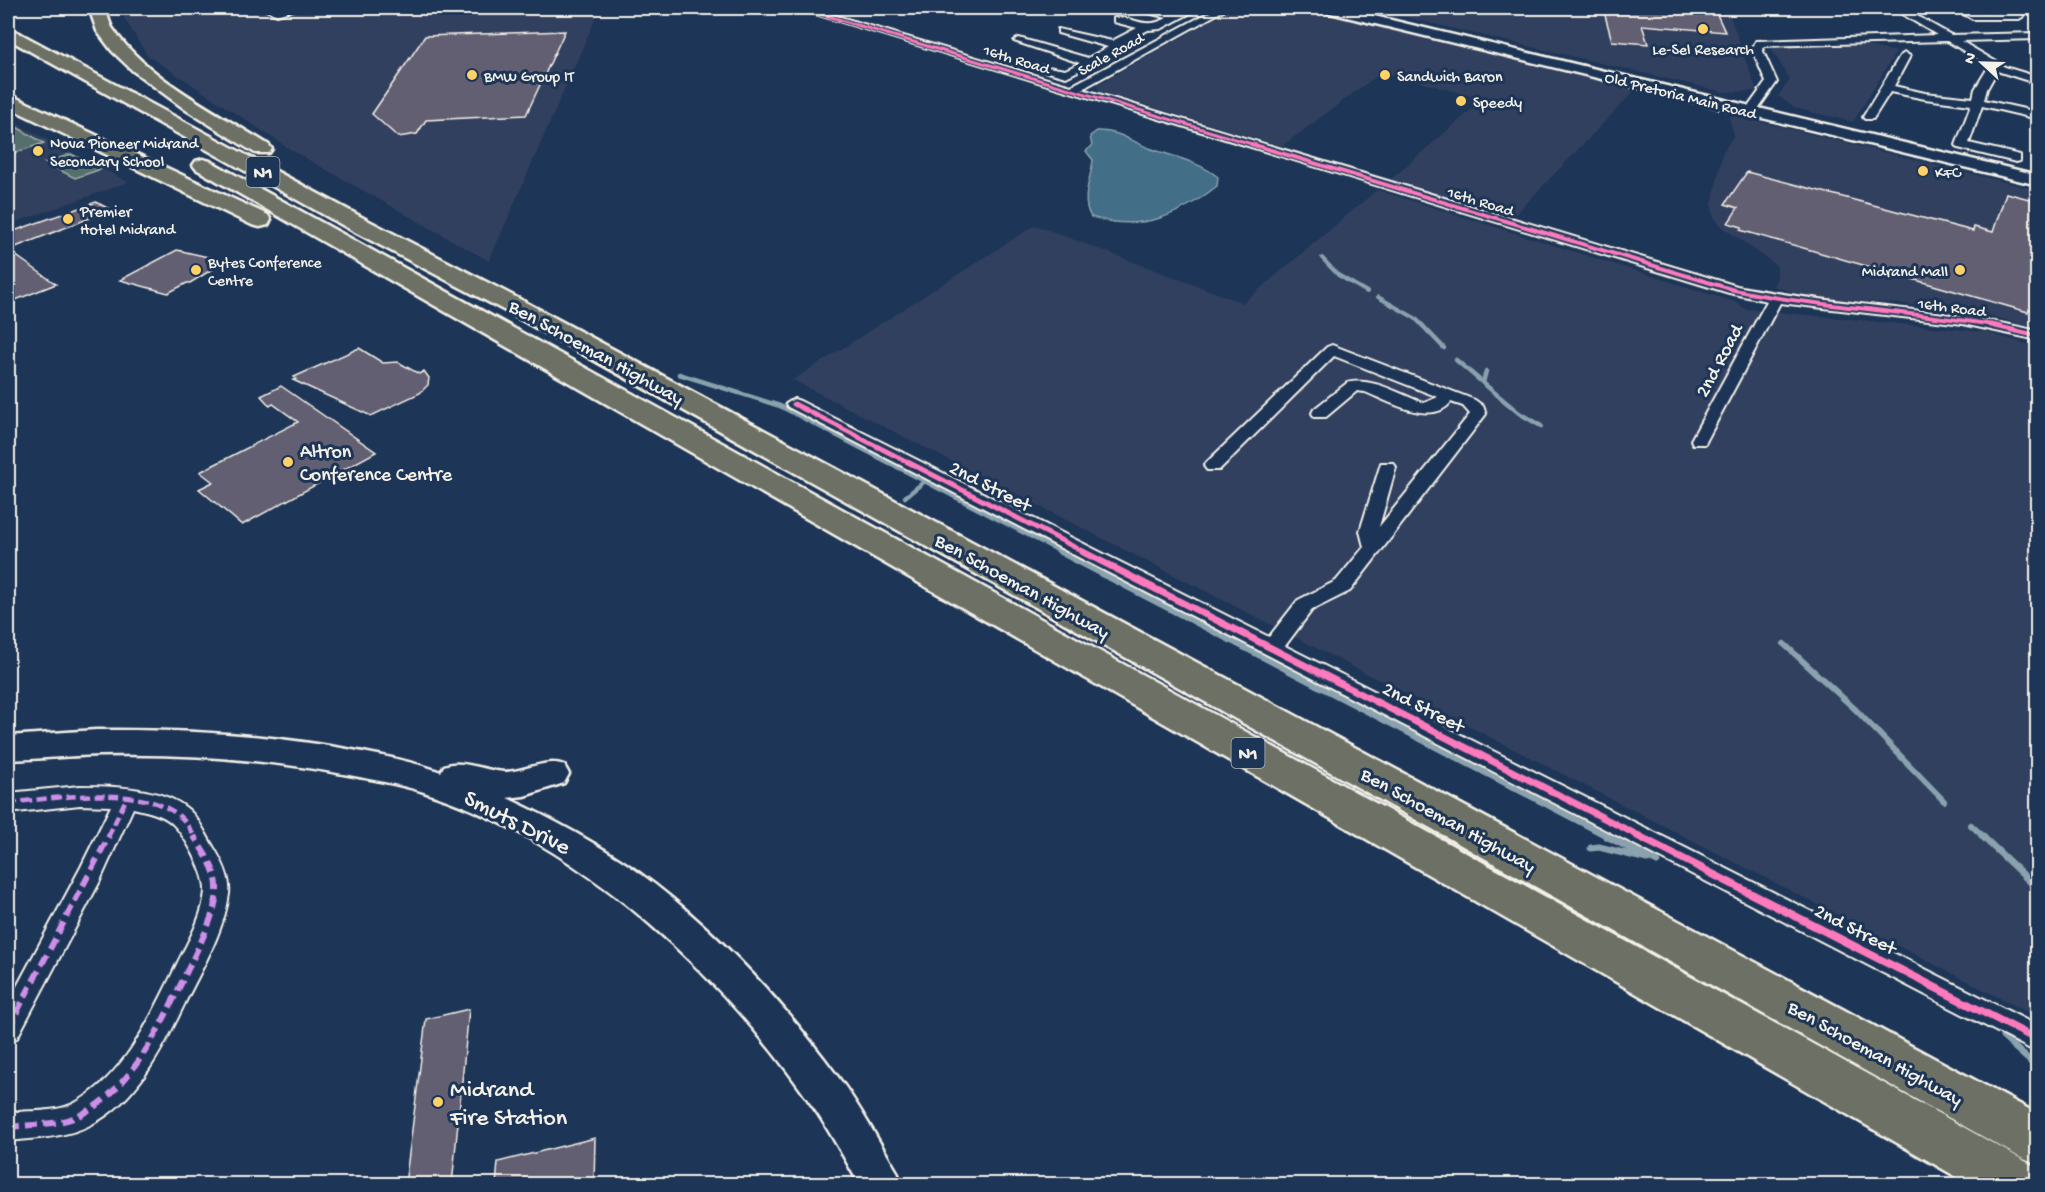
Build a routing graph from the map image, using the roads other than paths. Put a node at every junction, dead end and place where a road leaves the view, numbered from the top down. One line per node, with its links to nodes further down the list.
1 (267, 8): 2 (street)
2 (294, 8)
3 (801, 8): 26 (street, 16th Road)
4 (813, 8): 26 (street, 16th Road)
5 (1136, 8): 15 (street)
6 (1196, 8): 15 (street)
7 (1222, 8): 25 (street, Scale Road)
8 (1326, 8): 38 (main road, Old Pretoria Main Road)
9 (1352, 8): 38 (main road, Old Pretoria Main Road)
10 (1897, 8): 23 (street)
11 (1956, 8): 14 (street)
12 (2004, 8): 14 (street)
13 (96, 9): 47 (highway)
14 (2025, 11): 17 (street)
15 (1176, 17): 18 (street)
16 (1117, 20): 18 (street)
17 (2002, 21)
18 (1146, 27): 21 (street)
19 (1062, 31): 27 (street)
20 (8, 32): 47 (highway, Ben Schoeman Highway / N1)
21 (1131, 36): 25 (street); 27 (street)
22 (2037, 36): 23 (street)
23 (1947, 38): 32 (street); 38 (street)
24 (1019, 41): 31 (street)
25 (1158, 43): 35 (street, Scale Road)
26 (927, 45): 35 (street, 16th Road)
27 (1113, 45): 31 (street)
28 (976, 50): 31 (street)
29 (8, 54): 36 (highway)
30 (1905, 56): 34 (street)
31 (1089, 62)
32 (1994, 66): 33 (street); 39 (street)
33 (2037, 81)
34 (1887, 87): 39 (street); 41 (street)
35 (1074, 89): 46 (street, 16th Road)
36 (71, 90)
37 (8, 100): 47 (highway)
38 (1759, 101): 44 (main road, Old Pretoria Main Road); 45 (main road, Old Pretoria Main Road)
39 (1978, 102): 40 (street); 43 (street)
40 (2037, 116)
41 (1869, 117)
42 (186, 155): 47 (highway, Ben Schoeman Highway / N1)
43 (2016, 158)
44 (2037, 171)
45 (2037, 180)
46 (1775, 299): 48 (street, 16th Road); 52 (street, 2nd Road)
47 (509, 320): 65 (highway, Ben Schoeman Highway / N1); 66 (highway, Ben Schoeman Highway / N1)
48 (2037, 336)
49 (1448, 395): 51 (street); 53 (street); 55 (street)
50 (794, 404): 56 (street, 2nd Street)
51 (1320, 413)
52 (1699, 440)
53 (1214, 465)
54 (1387, 467): 55 (street)
55 (1373, 547): 56 (street)
56 (1273, 647): 63 (street, 2nd Street)
57 (8, 748): 58 (main road, Smuts Drive)
58 (374, 767): 59 (main road); 67 (main road, Smuts Drive)
59 (553, 774)
60 (127, 797): 61 (street); 62 (street); 64 (street)
61 (8, 802)
62 (8, 1029)
63 (2037, 1040)
64 (8, 1127)
65 (2022, 1132)
66 (2007, 1180)
67 (882, 1185)

